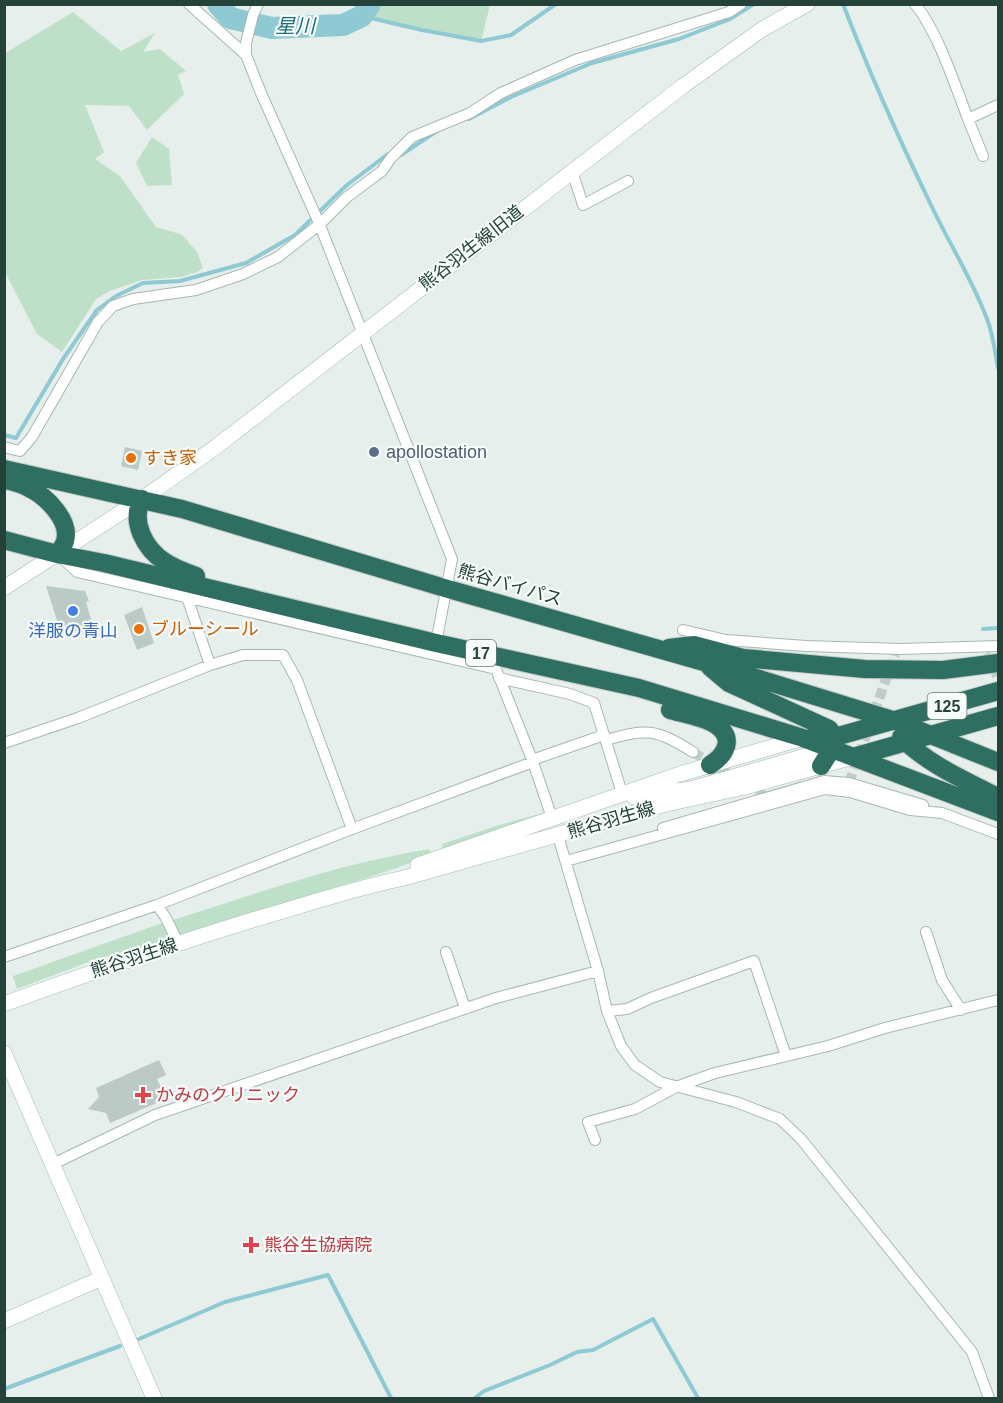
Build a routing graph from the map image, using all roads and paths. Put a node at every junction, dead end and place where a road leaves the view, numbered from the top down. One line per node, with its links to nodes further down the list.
1 (189, 4): 6 (street)
2 (258, 4): 6 (street)
3 (741, 4): 12 (street)
4 (807, 4): 10 (main road, 熊谷羽生線旧道)
5 (915, 4): 8 (street)
6 (246, 55): 12 (street)
7 (999, 105): 8 (street)
8 (968, 119): 9 (street)
9 (983, 156)
10 (572, 171): 11 (street); 13 (main road, 熊谷羽生線旧道)
11 (628, 181)
12 (320, 223): 13 (street); 14 (street)
13 (363, 331): 17 (main road, 熊谷羽生線旧道); 21 (street)
14 (4, 447)
15 (4, 470): 17 (highway, 熊谷バイパス)
16 (4, 479): 19 (highway)
17 (142, 500): 19 (main road); 21 (highway, 熊谷バイパス); 23 (highway)
18 (4, 540): 19 (highway, 17)
19 (57, 554): 20 (main road); 22 (street); 23 (highway, 17)
20 (4, 588)
21 (448, 589): 25 (street); 28 (highway, 熊谷バイパス)
22 (187, 597): 32 (street); 33 (street)
23 (253, 599): 25 (highway, 17)
24 (683, 630): 26 (street)
25 (436, 643): 34 (highway, 17)
26 (806, 646): 27 (street); 29 (street)
27 (999, 646)
28 (658, 649): 30 (highway, 熊谷バイパス); 31 (highway)
29 (999, 653)
30 (704, 662): 37 (highway, 熊谷バイパス); 43 (highway)
31 (999, 663)
32 (210, 665): 42 (street); 55 (street)
33 (499, 678): 39 (street); 46 (street)
34 (639, 688): 40 (highway, 17); 48 (highway)
35 (999, 691): 37 (highway, 125)
36 (999, 716): 38 (highway, 125)
37 (896, 721): 38 (highway, 熊谷バイパス); 41 (highway); 43 (highway, 125)
38 (932, 736): 41 (highway, 125); 47 (highway, 熊谷バイパス)
39 (605, 737): 44 (street); 46 (street); 50 (street)
40 (803, 738): 43 (highway, 125); 48 (main road, 熊谷羽生線)
41 (906, 742): 45 (highway, 125); 51 (highway)
42 (4, 743)
43 (834, 743): 45 (highway); 49 (highway); 52 (main road)
44 (693, 752)
45 (854, 757): 49 (main road, 熊谷羽生線); 53 (highway)
46 (533, 761): 54 (street); 55 (street)
47 (999, 762)
48 (710, 765): 50 (main road, 熊谷羽生線)
49 (821, 766): 57 (main road, 熊谷羽生線)
50 (622, 793): 52 (main road, 熊谷羽生線)
51 (999, 797)
52 (598, 802): 54 (main road, 熊谷羽生線)
53 (999, 812)
54 (552, 818): 59 (main road, 熊谷羽生線)
55 (352, 829): 60 (street)
56 (999, 834): 58 (street)
57 (558, 836): 58 (street); 59 (main road, 熊谷羽生線)
58 (566, 861): 65 (street)
59 (368, 885): 62 (main road, 熊谷羽生線)
60 (157, 905): 62 (street); 64 (street)
61 (926, 932): 69 (street)
62 (178, 943): 67 (main road, 熊谷羽生線)
63 (446, 952): 68 (street)
64 (4, 957)
65 (598, 971): 68 (street); 70 (street)
66 (999, 1000): 69 (street)
67 (4, 1004)
68 (465, 1008): 75 (street)
69 (961, 1010): 72 (street)
70 (607, 1011): 72 (street); 73 (street)
71 (4, 1053): 75 (main road)
72 (786, 1056): 73 (street)
73 (676, 1087): 74 (street); 79 (street)
74 (595, 1140)
75 (53, 1164): 76 (main road)
76 (102, 1278): 77 (main road); 78 (main road)
77 (4, 1321)
78 (154, 1398)
79 (988, 1398)

